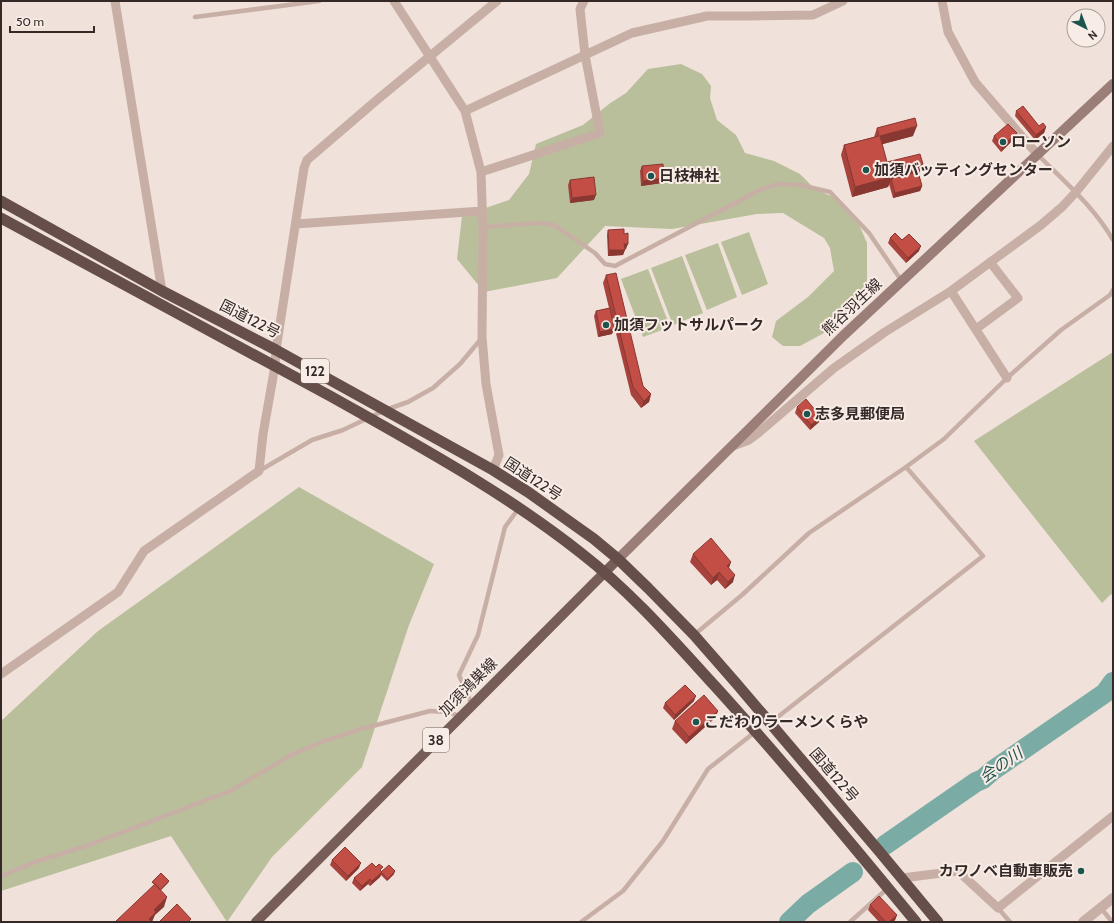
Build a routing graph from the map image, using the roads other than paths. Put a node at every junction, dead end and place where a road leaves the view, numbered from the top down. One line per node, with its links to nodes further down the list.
1 (115, 1): 26 (street)
2 (319, 1): 8 (lane)
3 (394, 1): 10 (street)
4 (497, 1): 10 (street)
5 (584, 1): 9 (street)
6 (843, 1): 9 (street)
7 (942, 1): 14 (street)
8 (195, 17)
9 (585, 55): 12 (street); 15 (street)
10 (430, 57): 12 (street); 20 (street)
11 (1113, 84): 14 (main road, 熊谷羽生線)
12 (465, 111): 15 (street)
13 (1113, 146): 16 (street)
14 (1037, 154): 16 (lane); 24 (main road, 熊谷羽生線)
15 (481, 172): 18 (street)
16 (1076, 192): 22 (lane); 23 (street)
17 (1, 201): 26 (highway, 国道122号 / 122)
18 (482, 211): 20 (street); 21 (street)
19 (1, 218): 31 (highway, 国道122号 / 122)
20 (296, 224): 30 (street)
21 (483, 226): 24 (lane); 29 (street)
22 (1113, 240)
23 (990, 262): 27 (street); 28 (street)
24 (902, 281): 35 (main road, 熊谷羽生線)
25 (1113, 290): 32 (lane)
26 (162, 291): 30 (highway, 国道122号 / 122)
27 (951, 291): 28 (street); 35 (street)
28 (976, 329): 32 (street)
29 (482, 337): 33 (lane); 37 (street)
30 (276, 350): 31 (street); 33 (highway, 国道122号 / 122)
31 (275, 366): 34 (highway, 国道122号 / 122); 38 (street)
32 (1007, 378): 36 (lane)
33 (385, 410): 34 (lane); 37 (highway, 国道122号 / 122)
34 (369, 418): 38 (lane); 39 (highway, 国道122号 / 122)
35 (728, 448): 40 (main road, 熊谷羽生線)
36 (906, 467): 42 (lane); 46 (lane)
37 (493, 470): 40 (highway, 国道122号 / 122)
38 (259, 471): 43 (street)
39 (519, 508): 41 (highway, 国道122号 / 122); 44 (lane)
40 (618, 559): 41 (main road, 加須鴻巣線 / 38); 42 (highway, 国道122号 / 122)
41 (604, 573): 44 (main road, 加須鴻巣線 / 38); 47 (highway, 国道122号 / 122)
42 (694, 635): 46 (highway, 国道122号 / 122)
43 (1, 674)
44 (472, 705): 45 (main road, 加須鴻巣線 / 38)
45 (460, 716): 49 (lane); 55 (main road, 加須鴻巣線 / 38)
46 (770, 723): 50 (highway, 国道122号 / 122)
47 (756, 731): 51 (highway, 国道122号 / 122); 56 (lane)
48 (1113, 816): 53 (street)
49 (1, 876)
50 (902, 878): 53 (street); 59 (highway, 国道122号 / 122)
51 (888, 888): 57 (lane); 58 (highway, 国道122号 / 122)
52 (1113, 898): 54 (street)
53 (998, 908): 60 (lane)
54 (1101, 908): 61 (street); 62 (lane)
55 (256, 922)
56 (581, 922)
57 (850, 922)
58 (916, 922)
59 (938, 922)
60 (1010, 922)
61 (1083, 922)
62 (1112, 922)

